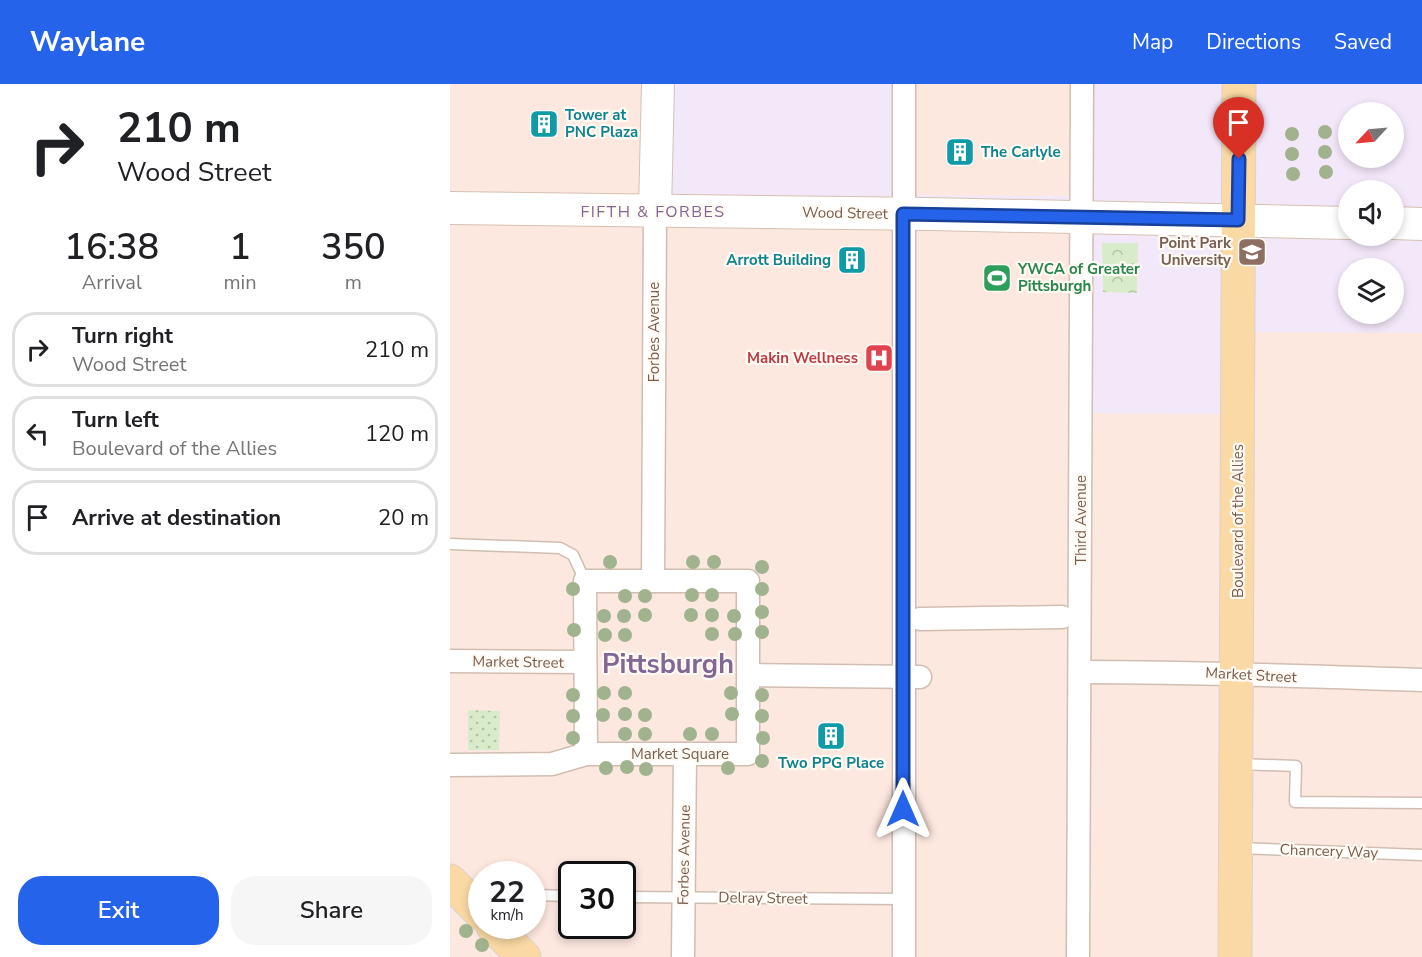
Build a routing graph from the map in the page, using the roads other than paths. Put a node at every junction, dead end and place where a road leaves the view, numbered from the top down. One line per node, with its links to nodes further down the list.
1 (657, 84): 6 (main road, Forbes Avenue)
2 (904, 84): 7 (street)
3 (1082, 84): 8 (street, Third Avenue)
4 (1239, 84): 9 (main road, Boulevard of the Allies)
5 (450, 208): 6 (main road, Wood Street)
6 (655, 211): 7 (main road, Wood Street); 15 (street, Forbes Avenue)
7 (903, 214): 8 (main road, Wood Street); 23 (street)
8 (1082, 218): 9 (main road, Wood Street); 20 (street, Third Avenue)
9 (1238, 220): 10 (main road, Wood Street); 21 (main road, Boulevard of the Allies)
10 (1338, 222)
11 (1404, 223): 12 (main road)
12 (1422, 224)
13 (450, 544): 14 (lane)
14 (585, 581): 15 (street, Market Square); 19 (street)
15 (653, 581): 22 (street, Market Square)
16 (1062, 617): 17 (street)
17 (920, 619)
18 (450, 661): 19 (street, Market Street)
19 (585, 662): 25 (street)
20 (1080, 672): 21 (street, Market Street); 41 (street, Third Avenue)
21 (1237, 673): 24 (street, Market Street); 27 (main road, Boulevard of the Allies)
22 (749, 675): 23 (street); 26 (street, Market Square)
23 (912, 678): 35 (street)
24 (1422, 680)
25 (586, 754): 26 (street, Market Square); 28 (street, Market Square)
26 (685, 754): 34 (street, Forbes Avenue)
27 (1237, 764): 29 (lane); 30 (main road, Boulevard of the Allies)
28 (450, 765)
29 (1422, 803)
30 (1236, 848): 31 (lane, Chancery Way); 42 (main road, Boulevard of the Allies)
31 (1422, 855)
32 (450, 881): 36 (main road)
33 (636, 897): 34 (lane, Delray Street)
34 (684, 897): 35 (lane, Delray Street); 39 (street, Forbes Avenue)
35 (904, 899): 40 (street)
36 (468, 900)
37 (506, 939): 38 (main road)
38 (524, 957)
39 (683, 957)
40 (904, 957)
41 (1078, 957)
42 (1235, 957)

